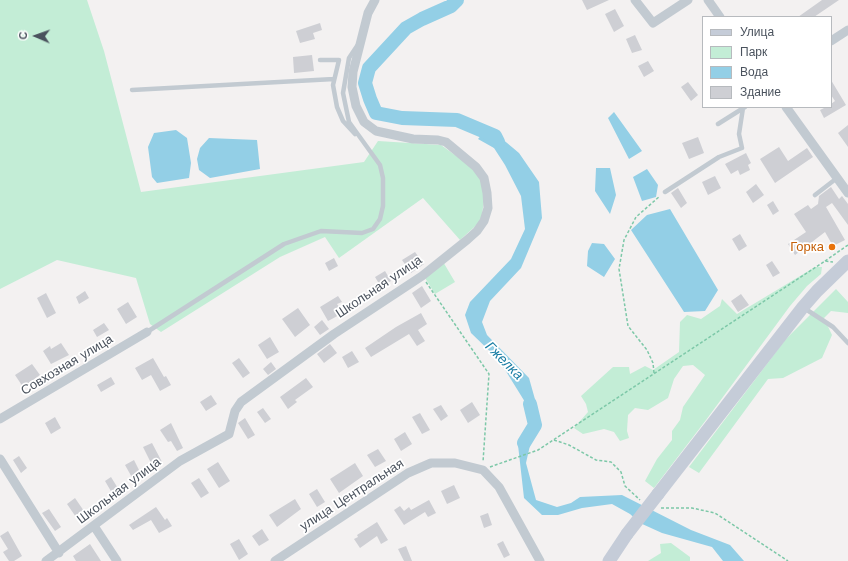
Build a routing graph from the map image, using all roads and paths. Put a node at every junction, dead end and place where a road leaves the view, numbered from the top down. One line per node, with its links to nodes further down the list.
1 (375, 0): 7 (street, Школьная улица)
2 (635, 0): 3 (street)
3 (688, 0)
4 (708, 0): 5 (street)
5 (719, 16)
6 (848, 30): 8 (street)
7 (363, 34): 16 (lane); 24 (street, Школьная улица)
8 (832, 40)
9 (320, 60): 10 (lane)
10 (334, 79): 11 (lane); 16 (lane)
11 (132, 90)
12 (742, 108): 15 (lane)
13 (744, 108): 18 (lane)
14 (787, 108): 17 (street)
15 (718, 124)
16 (367, 146): 26 (lane)
17 (837, 178): 19 (street); 20 (lane)
18 (665, 192): 28 (path)
19 (848, 193)
20 (815, 195)
21 (848, 246): 22 (path)
22 (825, 261): 23 (path); 28 (path)
23 (846, 262): 25 (main road)
24 (422, 276): 32 (path); 35 (street, Школьная улица)
25 (803, 307): 27 (lane); 41 (main road, bridge)
26 (147, 332): 29 (street, Совхозная улица)
27 (848, 343)
28 (654, 374): 30 (path)
29 (0, 420)
30 (554, 440): 32 (path); 33 (path)
31 (0, 459): 36 (street)
32 (483, 470): 39 (street, улица Центральная); 40 (street)
33 (641, 501)
34 (659, 508): 42 (path)
35 (94, 526): 36 (street, Школьная улица); 38 (street)
36 (59, 553): 37 (street, Школьная улица)
37 (46, 561)
38 (117, 561)
39 (275, 561)
40 (540, 561)
41 (609, 561)
42 (788, 561)

